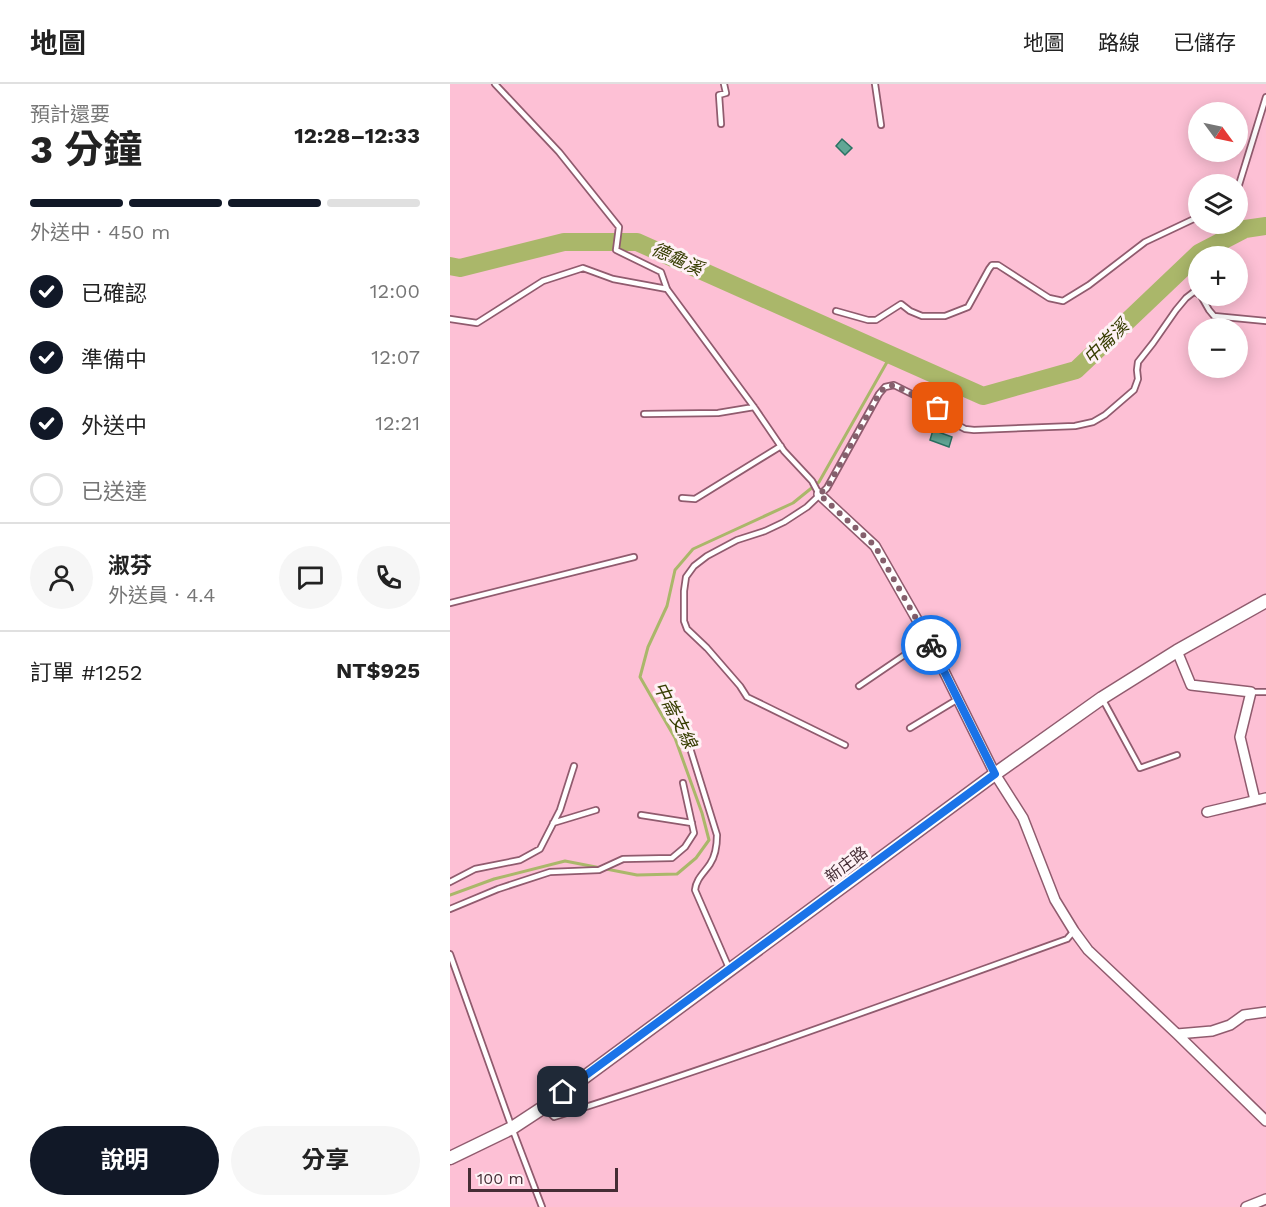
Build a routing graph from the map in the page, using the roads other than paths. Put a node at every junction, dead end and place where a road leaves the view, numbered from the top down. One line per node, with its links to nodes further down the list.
1 (495, 84): 9 (lane)
2 (724, 84): 5 (lane)
3 (875, 84): 6 (lane)
4 (1266, 97): 7 (lane)
5 (721, 124)
6 (881, 125)
7 (1242, 174)
8 (1188, 223): 12 (lane)
9 (667, 289): 13 (lane); 15 (lane)
10 (1188, 296): 18 (lane)
11 (1207, 306): 14 (lane)
12 (836, 310)
13 (450, 319)
14 (1266, 321)
15 (754, 407): 16 (lane); 17 (lane)
16 (644, 414)
17 (781, 446): 18 (lane); 19 (lane)
18 (819, 494): 23 (street); 32 (lane)
19 (682, 498)
20 (634, 557): 22 (lane)
21 (1266, 601): 24 (street, 新庄路)
22 (450, 603)
23 (928, 639): 25 (lane); 29 (street)
24 (1177, 651): 26 (street); 28 (street, 新庄路)
25 (859, 686)
26 (1251, 692): 27 (lane); 38 (street)
27 (1266, 692)
28 (1102, 698): 33 (lane); 35 (street, 新庄路)
29 (958, 699): 31 (lane); 35 (street)
30 (676, 703): 48 (lane)
31 (910, 728)
32 (845, 745)
33 (1177, 755)
34 (574, 766): 42 (lane)
35 (995, 774): 46 (street); 48 (street, 新庄路)
36 (682, 783): 43 (lane)
37 (1266, 798): 38 (street)
38 (1256, 800): 40 (street)
39 (596, 810): 42 (lane)
40 (1207, 812)
41 (641, 815): 43 (lane)
42 (554, 823): 44 (lane)
43 (692, 823): 45 (lane)
44 (450, 882)
45 (450, 909)
46 (1074, 931): 50 (street); 51 (lane)
47 (450, 954): 53 (lane)
48 (730, 970): 51 (street, 新庄路)
49 (1266, 1012): 50 (street)
50 (1177, 1034): 52 (street)
51 (544, 1107): 53 (street, 新庄路)
52 (1266, 1121)
53 (512, 1128): 54 (street, 新庄路); 56 (lane)
54 (450, 1158)
55 (1266, 1199): 57 (street)
56 (542, 1207)
57 (1246, 1207)

